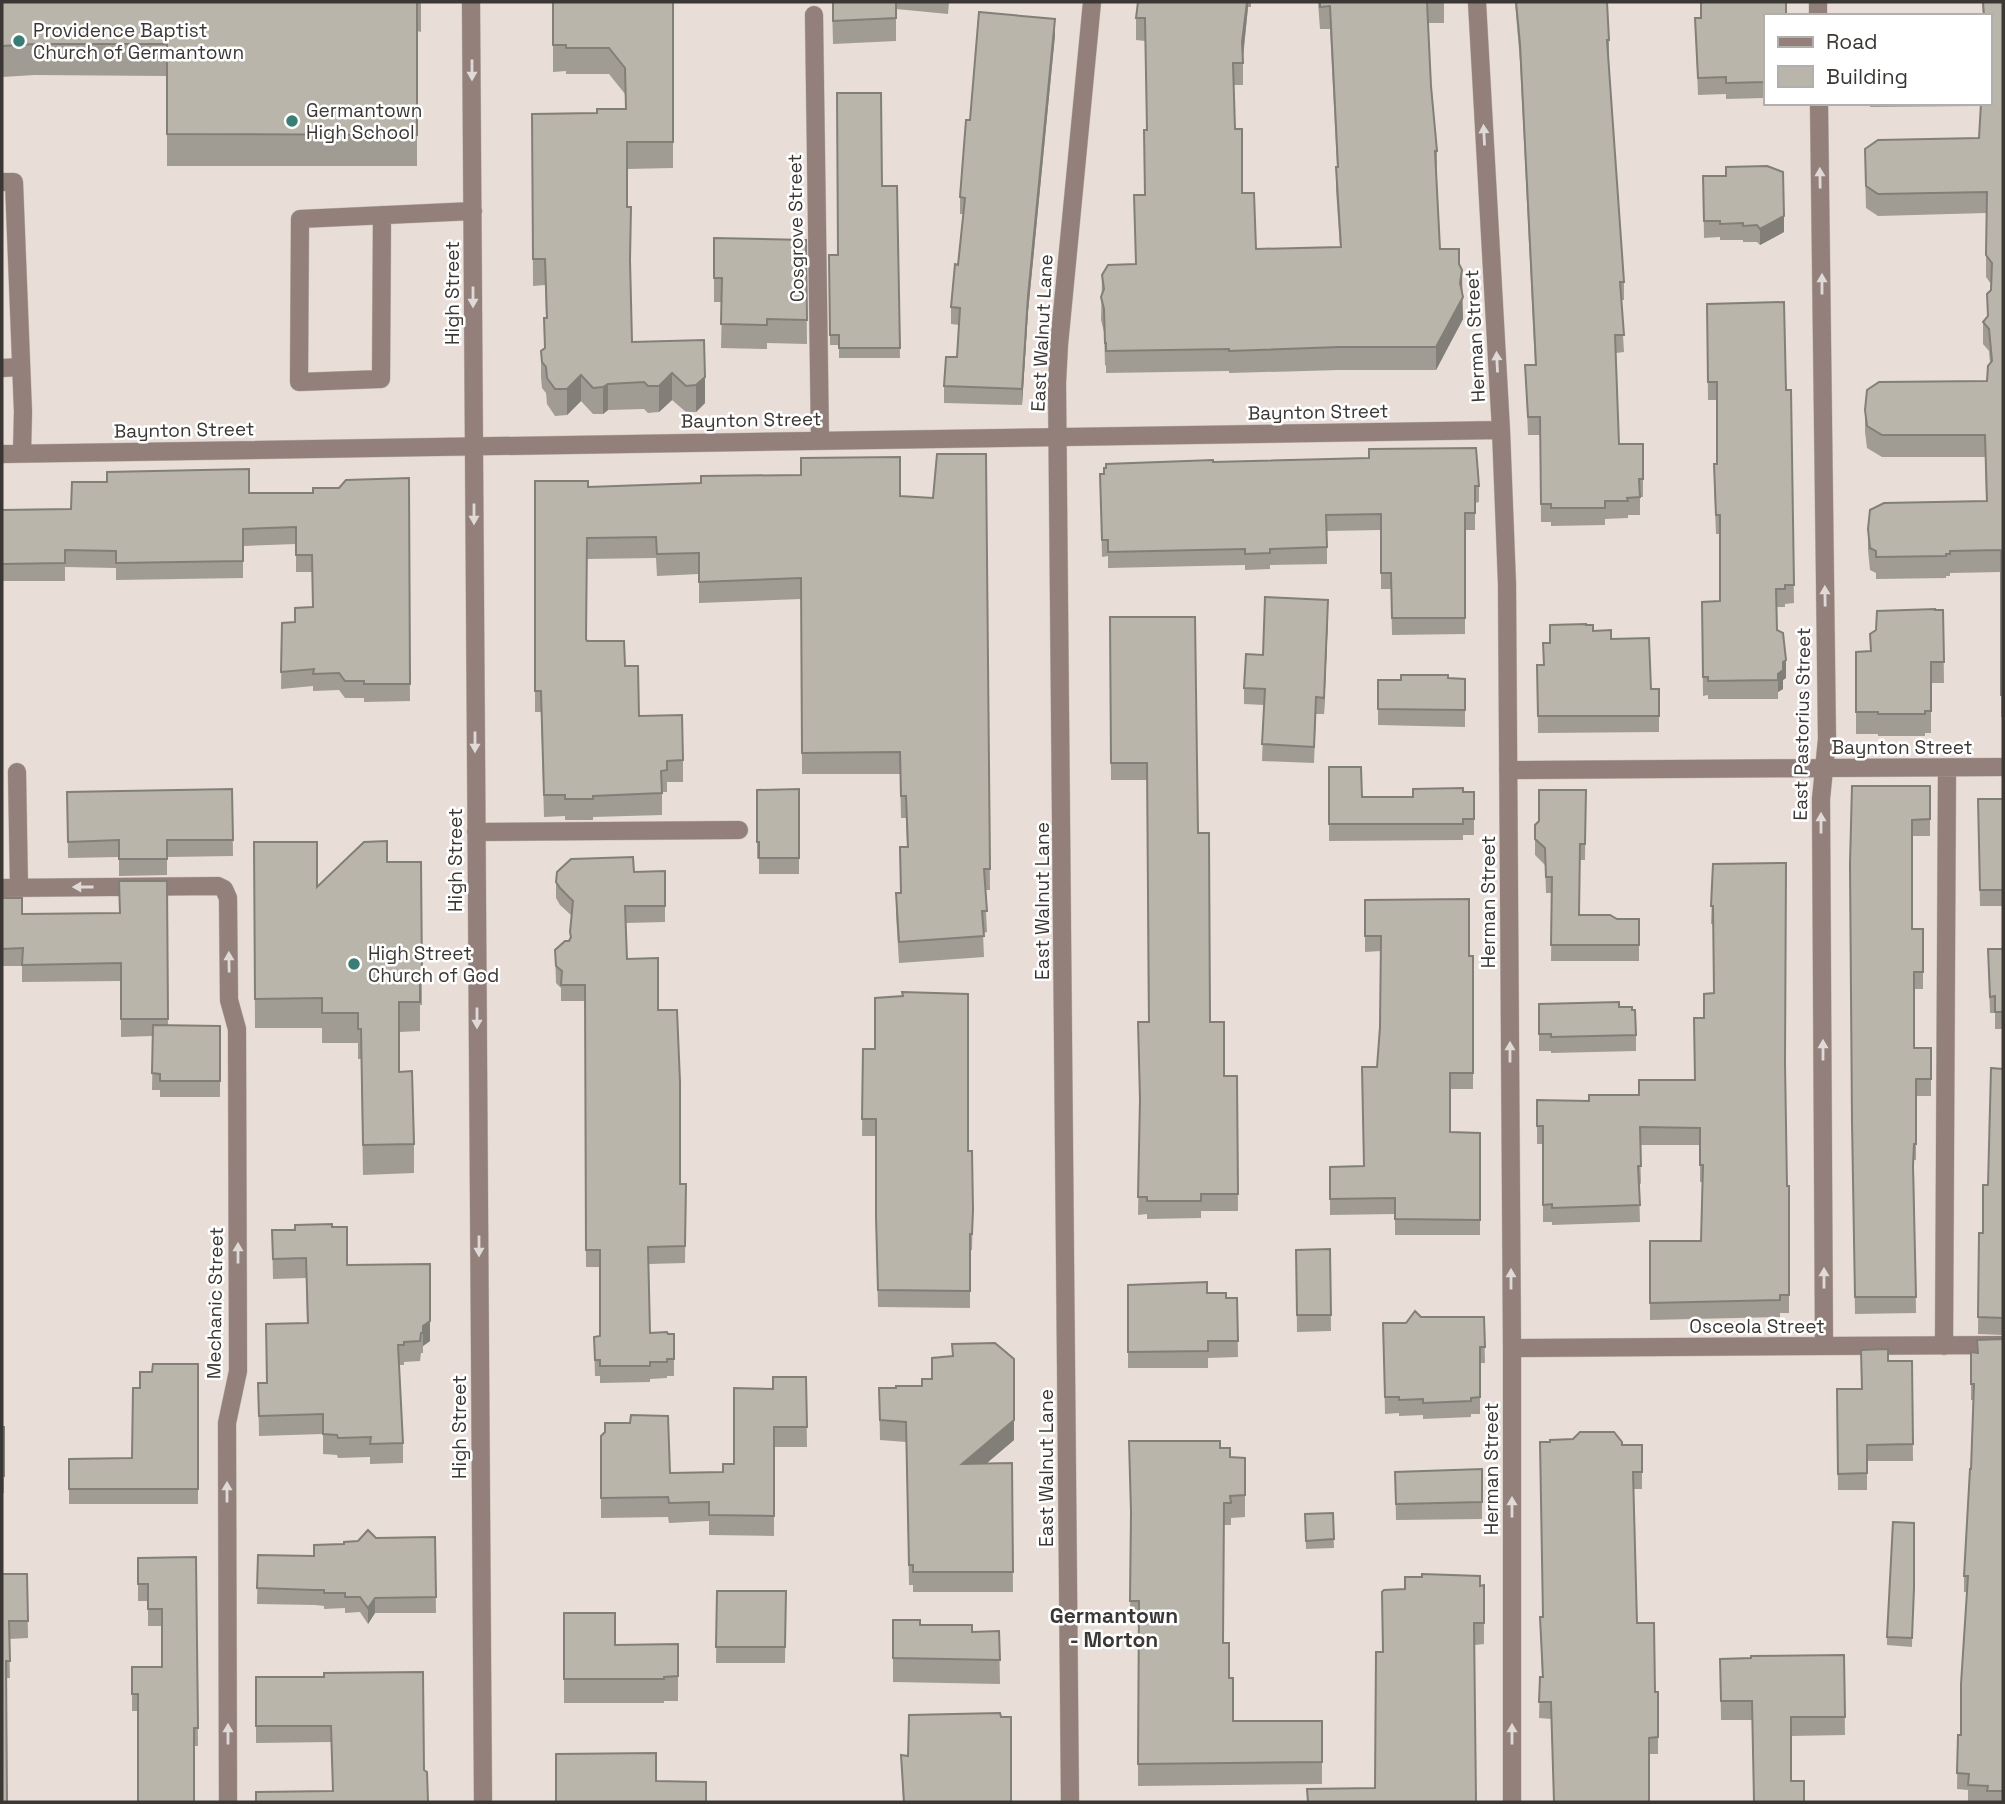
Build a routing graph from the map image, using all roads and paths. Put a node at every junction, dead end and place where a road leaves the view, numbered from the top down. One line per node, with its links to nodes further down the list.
1 (471, 2): 7 (street, High Street, one-way to 7)
2 (1092, 2): 12 (street, East Walnut Lane)
3 (1477, 2): 11 (street, Herman Street, one-way to 3)
4 (814, 15): 13 (street, Cosgrove Street)
5 (1819, 105): 18 (street, East Pastorius Street, one-way to 5)
6 (2, 182): 9 (street)
7 (473, 211): 8 (street); 14 (street, High Street, one-way to 14)
8 (382, 215): 8 (street)
9 (22, 367): 10 (street); 15 (street)
10 (2, 368)
11 (1501, 430): 12 (street, Baynton Street); 20 (street, Herman Street)
12 (1059, 438): 13 (street, Baynton Street); 31 (street, East Walnut Lane)
13 (820, 440): 14 (street, Baynton Street)
14 (474, 446): 15 (street, Baynton Street); 23 (street, High Street, one-way to 23)
15 (22, 453): 16 (street, Baynton Street)
16 (2, 454)
17 (2003, 767): 19 (street, Baynton Street)
18 (1824, 768): 19 (street, Baynton Street); 20 (street, Baynton Street); 26 (street, East Pastorius Street, one-way to 18)
19 (1947, 768): 27 (street)
20 (1508, 770): 28 (street, Herman Street, one-way to 20)
21 (17, 772): 24 (street)
22 (739, 830): 23 (street)
23 (476, 832): 30 (street, High Street, one-way to 30)
24 (10, 888): 29 (street, Mechanic Street, one-way to 24)
25 (2003, 1345): 27 (street, Osceola Street)
26 (1824, 1346): 27 (street, Osceola Street); 28 (street, Osceola Street)
27 (1944, 1346)
28 (1512, 1348): 32 (street, Herman Street, one-way to 28)
29 (228, 1802)
30 (483, 1802)
31 (1070, 1802)
32 (1512, 1802)

